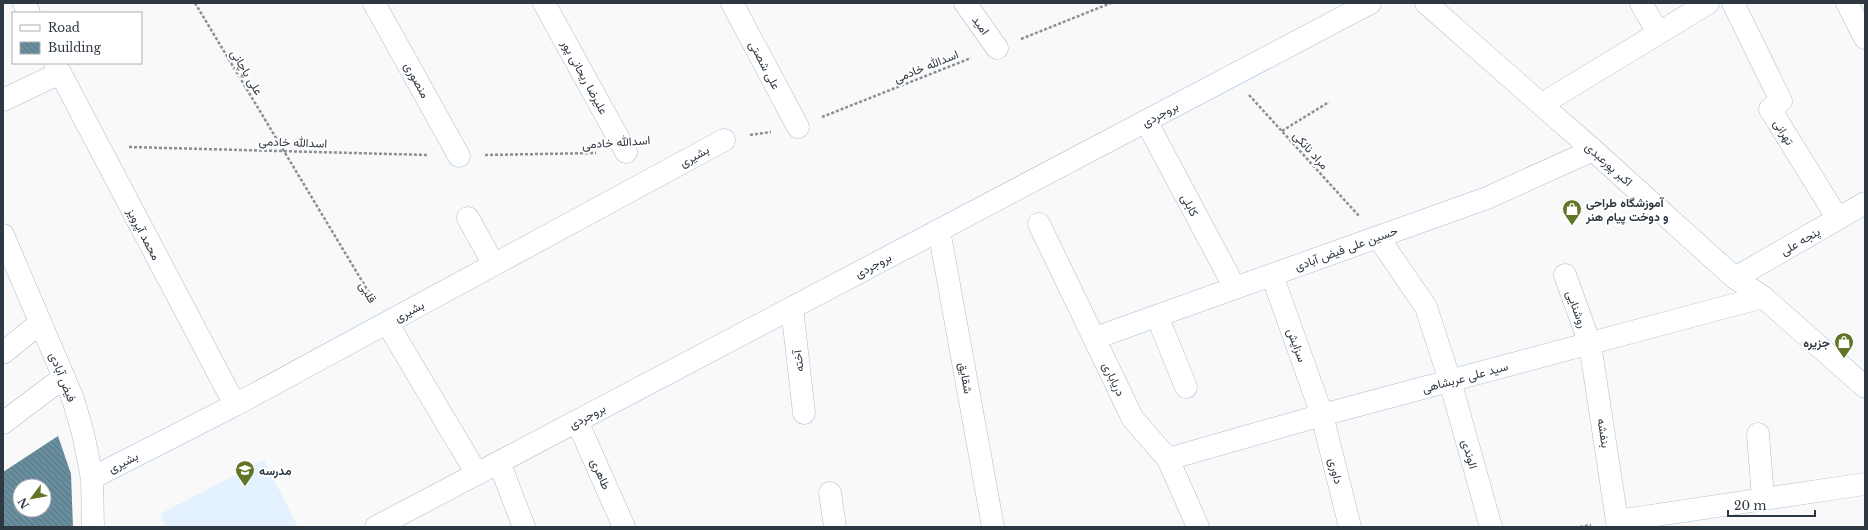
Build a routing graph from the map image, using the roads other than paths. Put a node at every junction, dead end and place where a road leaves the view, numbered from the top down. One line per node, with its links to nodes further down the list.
1 (24, 3): 12 (street)
2 (374, 3): 24 (street, منصوری)
3 (544, 3): 23 (street, علیرضا ریحانی پور)
4 (732, 3): 20 (street, علی شصتی)
5 (965, 3): 15 (street, امید)
6 (1370, 3): 19 (street, بروجردی)
7 (1426, 3): 18 (street, اکبر پورعبدی)
8 (1642, 3): 13 (street)
9 (1708, 3): 13 (street)
10 (1733, 3): 27 (street, تهرانی)
11 (1847, 3): 14 (street)
12 (28, 12)
13 (1658, 33): 18 (street)
14 (1865, 38)
15 (997, 48)
16 (57, 68): 17 (street); 49 (street, محمد آپرویز)
17 (3, 100)
18 (1542, 104): 22 (street, اکبر پورعبدی)
19 (1146, 121): 29 (street, بروجردی); 36 (street, کابلی)
20 (798, 127)
21 (724, 140): 32 (street, بشیری)
22 (1593, 150): 31 (street, حسین علی فیض آبادی); 35 (street, اکبر پورعبدی)
23 (626, 152)
24 (460, 156)
25 (1865, 203): 27 (street, پنجه علی)
26 (468, 218): 32 (street)
27 (1838, 219): 35 (street, پنجه علی)
28 (1039, 224): 42 (street, دریاباری)
29 (939, 230): 38 (street, بروجردی); 67 (street, شقایق)
30 (3, 235): 40 (street, فیض آبادی)
31 (1378, 237): 33 (street, حسین علی فیض آبادی); 46 (street, الوندی)
32 (494, 265): 41 (street, بشیری)
33 (1272, 274): 36 (street, حسین علی فیض آبادی); 51 (street, سزایش)
34 (1565, 275): 43 (street, روشنایی)
35 (1735, 278): 37 (street, اکبر پورعبدی)
36 (1235, 288): 39 (street, حسین علی فیض آبادی)
37 (1763, 298): 43 (street, سید علی عربشاهی); 48 (street, اکبر پورعبدی)
38 (792, 308): 50 (street, آخته); 52 (street, بروجردی)
39 (1158, 316): 42 (street, حسین علی فیض آبادی); 47 (street)
40 (40, 323): 44 (street); 45 (street, فیض آبادی)
41 (387, 323): 49 (street, بشیری); 57 (street)
42 (1095, 338): 55 (street, دریاباری)
43 (1590, 344): 46 (street, سید علی عربشاهی); 61 (street, بنفشه)
44 (3, 353)
45 (64, 377): 53 (street); 58 (street, فیض آبادی)
46 (1450, 380): 51 (street, سید علی عربشاهی); 70 (street, الوندی)
47 (1186, 387)
48 (1865, 387)
49 (235, 405): 58 (street, بشیری)
50 (804, 413)
51 (1322, 415): 55 (street, سید علی عربشاهی); 69 (street, داوری)
52 (577, 421): 56 (street, بروجردی); 65 (street, طاهری)
53 (3, 423)
54 (1758, 434): 61 (street)
55 (1168, 459): 68 (street, دریاباری)
56 (499, 462): 57 (street, بروجردی); 64 (street)
57 (477, 474): 63 (street, بروجردی)
58 (92, 478): 62 (street, فیض آبادی)
59 (1865, 484): 61 (street)
60 (830, 493): 66 (street)
61 (1764, 499)
62 (94, 527)
63 (376, 527)
64 (524, 527)
65 (624, 527)
66 (835, 527)
67 (993, 527)
68 (1198, 527)
69 (1350, 527)
70 (1491, 527)

